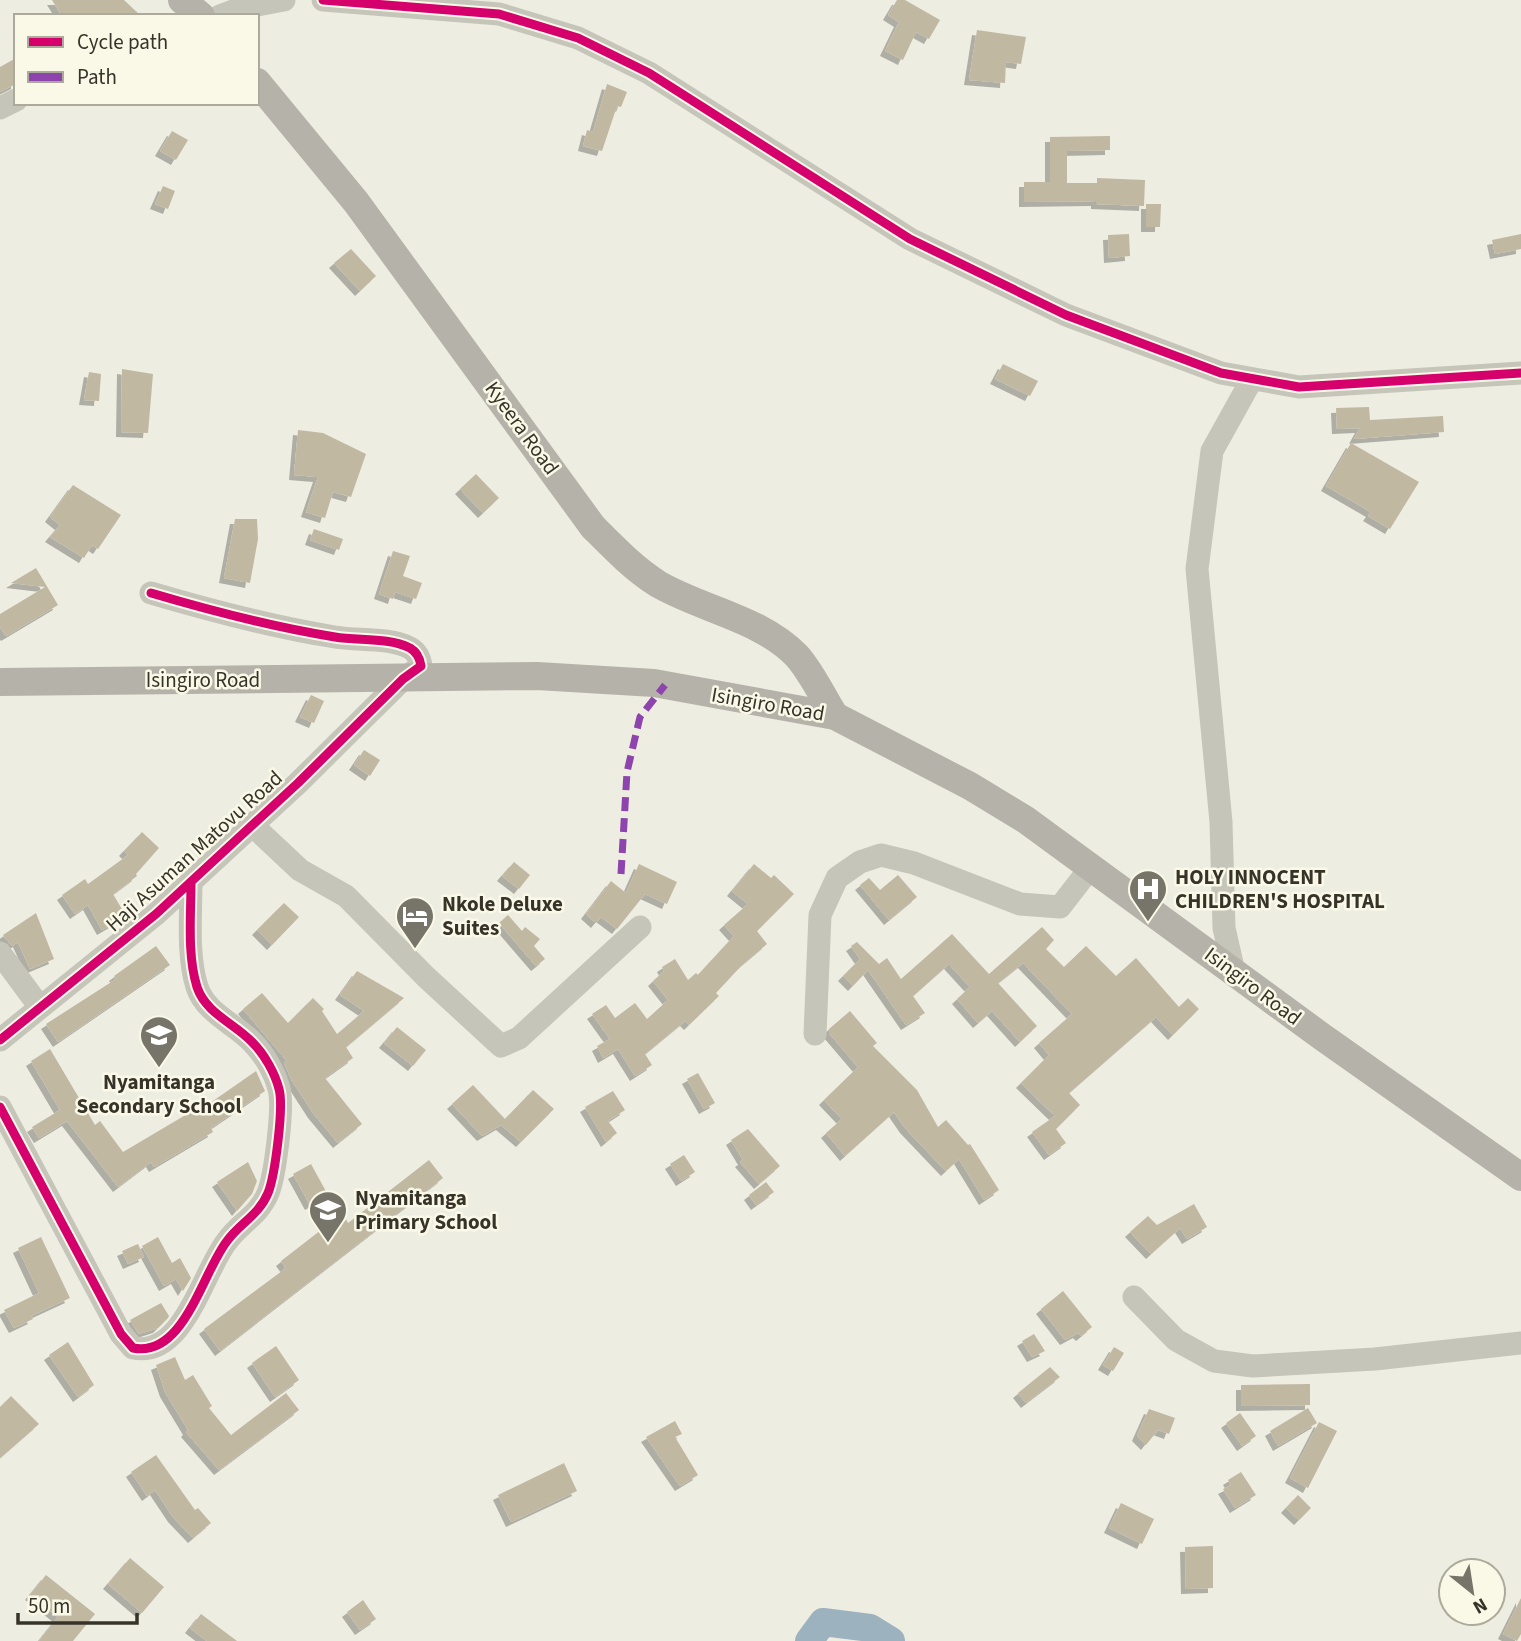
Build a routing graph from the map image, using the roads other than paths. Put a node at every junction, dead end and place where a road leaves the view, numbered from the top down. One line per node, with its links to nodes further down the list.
1 (284, 0): 3 (street)
2 (323, 0): 6 (street)
3 (225, 14)
4 (259, 84): 10 (main road, Kyeera Road)
5 (1521, 373): 6 (street)
6 (1252, 379): 16 (street)
7 (151, 593): 8 (street, Haji Asuman Matovu Road)
8 (403, 679): 9 (main road, Isingiro Road); 10 (main road, Isingiro Road); 11 (street, Haji Asuman Matovu Road)
9 (0, 682)
10 (835, 716): 12 (main road, Isingiro Road)
11 (252, 825): 13 (street, Haji Asuman Matovu Road); 14 (street)
12 (1091, 867): 16 (main road, Isingiro Road); 18 (street)
13 (191, 881): 17 (street, Haji Asuman Matovu Road); 20 (street)
14 (640, 927)
15 (0, 953): 17 (street)
16 (1234, 972): 21 (main road, Isingiro Road)
17 (39, 1006): 19 (street, Haji Asuman Matovu Road)
18 (815, 1034)
19 (0, 1040)
20 (0, 1107)
21 (1521, 1177)
22 (1135, 1297): 23 (street)
23 (1521, 1343)

